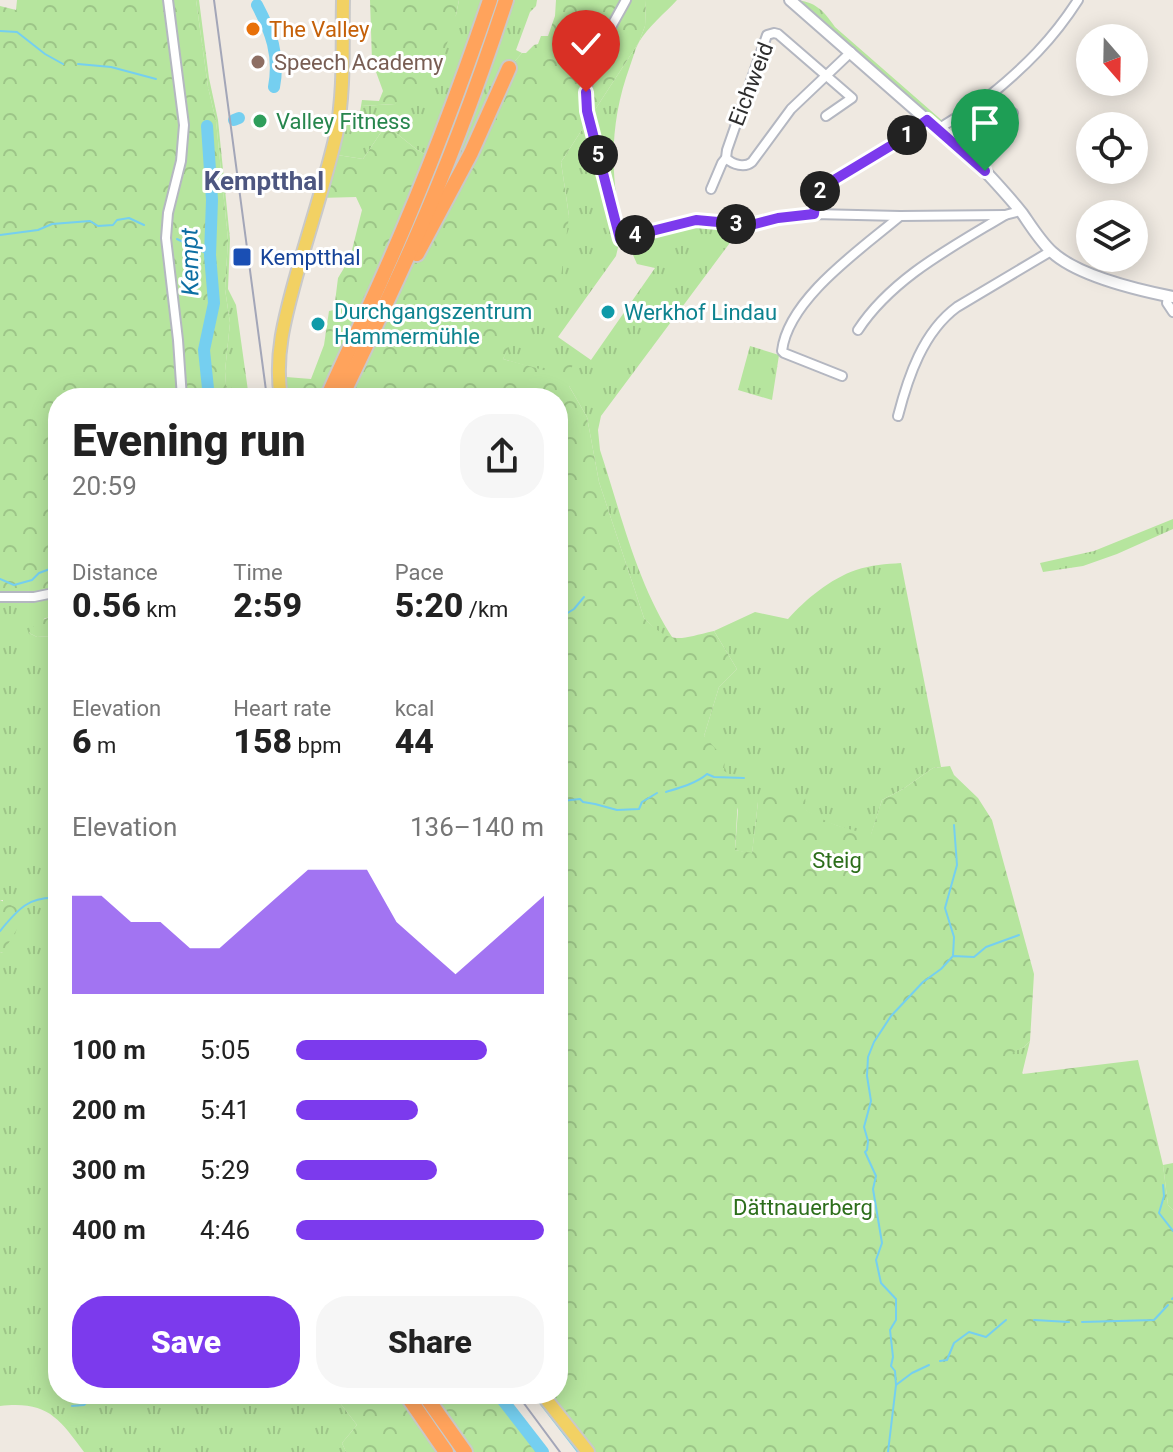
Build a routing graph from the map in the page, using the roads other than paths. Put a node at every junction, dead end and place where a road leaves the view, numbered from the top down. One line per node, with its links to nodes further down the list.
1 (168, 0): 30 (street)
2 (343, 0): 31 (main road)
3 (480, 0): 10 (highway)
4 (490, 0): 10 (highway)
5 (506, 0): 25 (highway)
6 (626, 0): 21 (street)
7 (790, 0): 9 (street)
8 (1078, 0): 16 (street)
9 (851, 52): 12 (street, Eichweid); 15 (street)
10 (469, 62): 32 (highway)
11 (509, 68): 25 (highway)
12 (827, 75): 14 (street, Eichweid); 18 (street, Eichweid); 18 (street, Eichweid)
13 (1013, 113): 17 (street)
14 (826, 116)
15 (927, 120): 16 (street); 21 (street)
16 (937, 130): 17 (street)
17 (967, 156): 20 (street)
18 (726, 158): 19 (street, Eichweid)
19 (711, 189)
20 (1020, 211): 22 (street); 24 (street)
21 (814, 214): 23 (street)
22 (1005, 215): 23 (street); 28 (street)
23 (900, 216): 29 (street)
24 (1051, 251): 26 (street); 34 (street)
25 (394, 287): 33 (highway)
26 (1170, 296): 27 (street)
27 (1173, 312)
28 (858, 330)
29 (842, 376)
30 (181, 388)
31 (280, 388)
32 (331, 388)
33 (346, 388)
34 (898, 416)
35 (48, 594): 36 (street)
36 (0, 597)
37 (413, 1404): 40 (highway)
38 (431, 1404): 41 (highway)
39 (550, 1404): 42 (main road)
40 (446, 1452)
41 (465, 1452)
42 (588, 1452)

